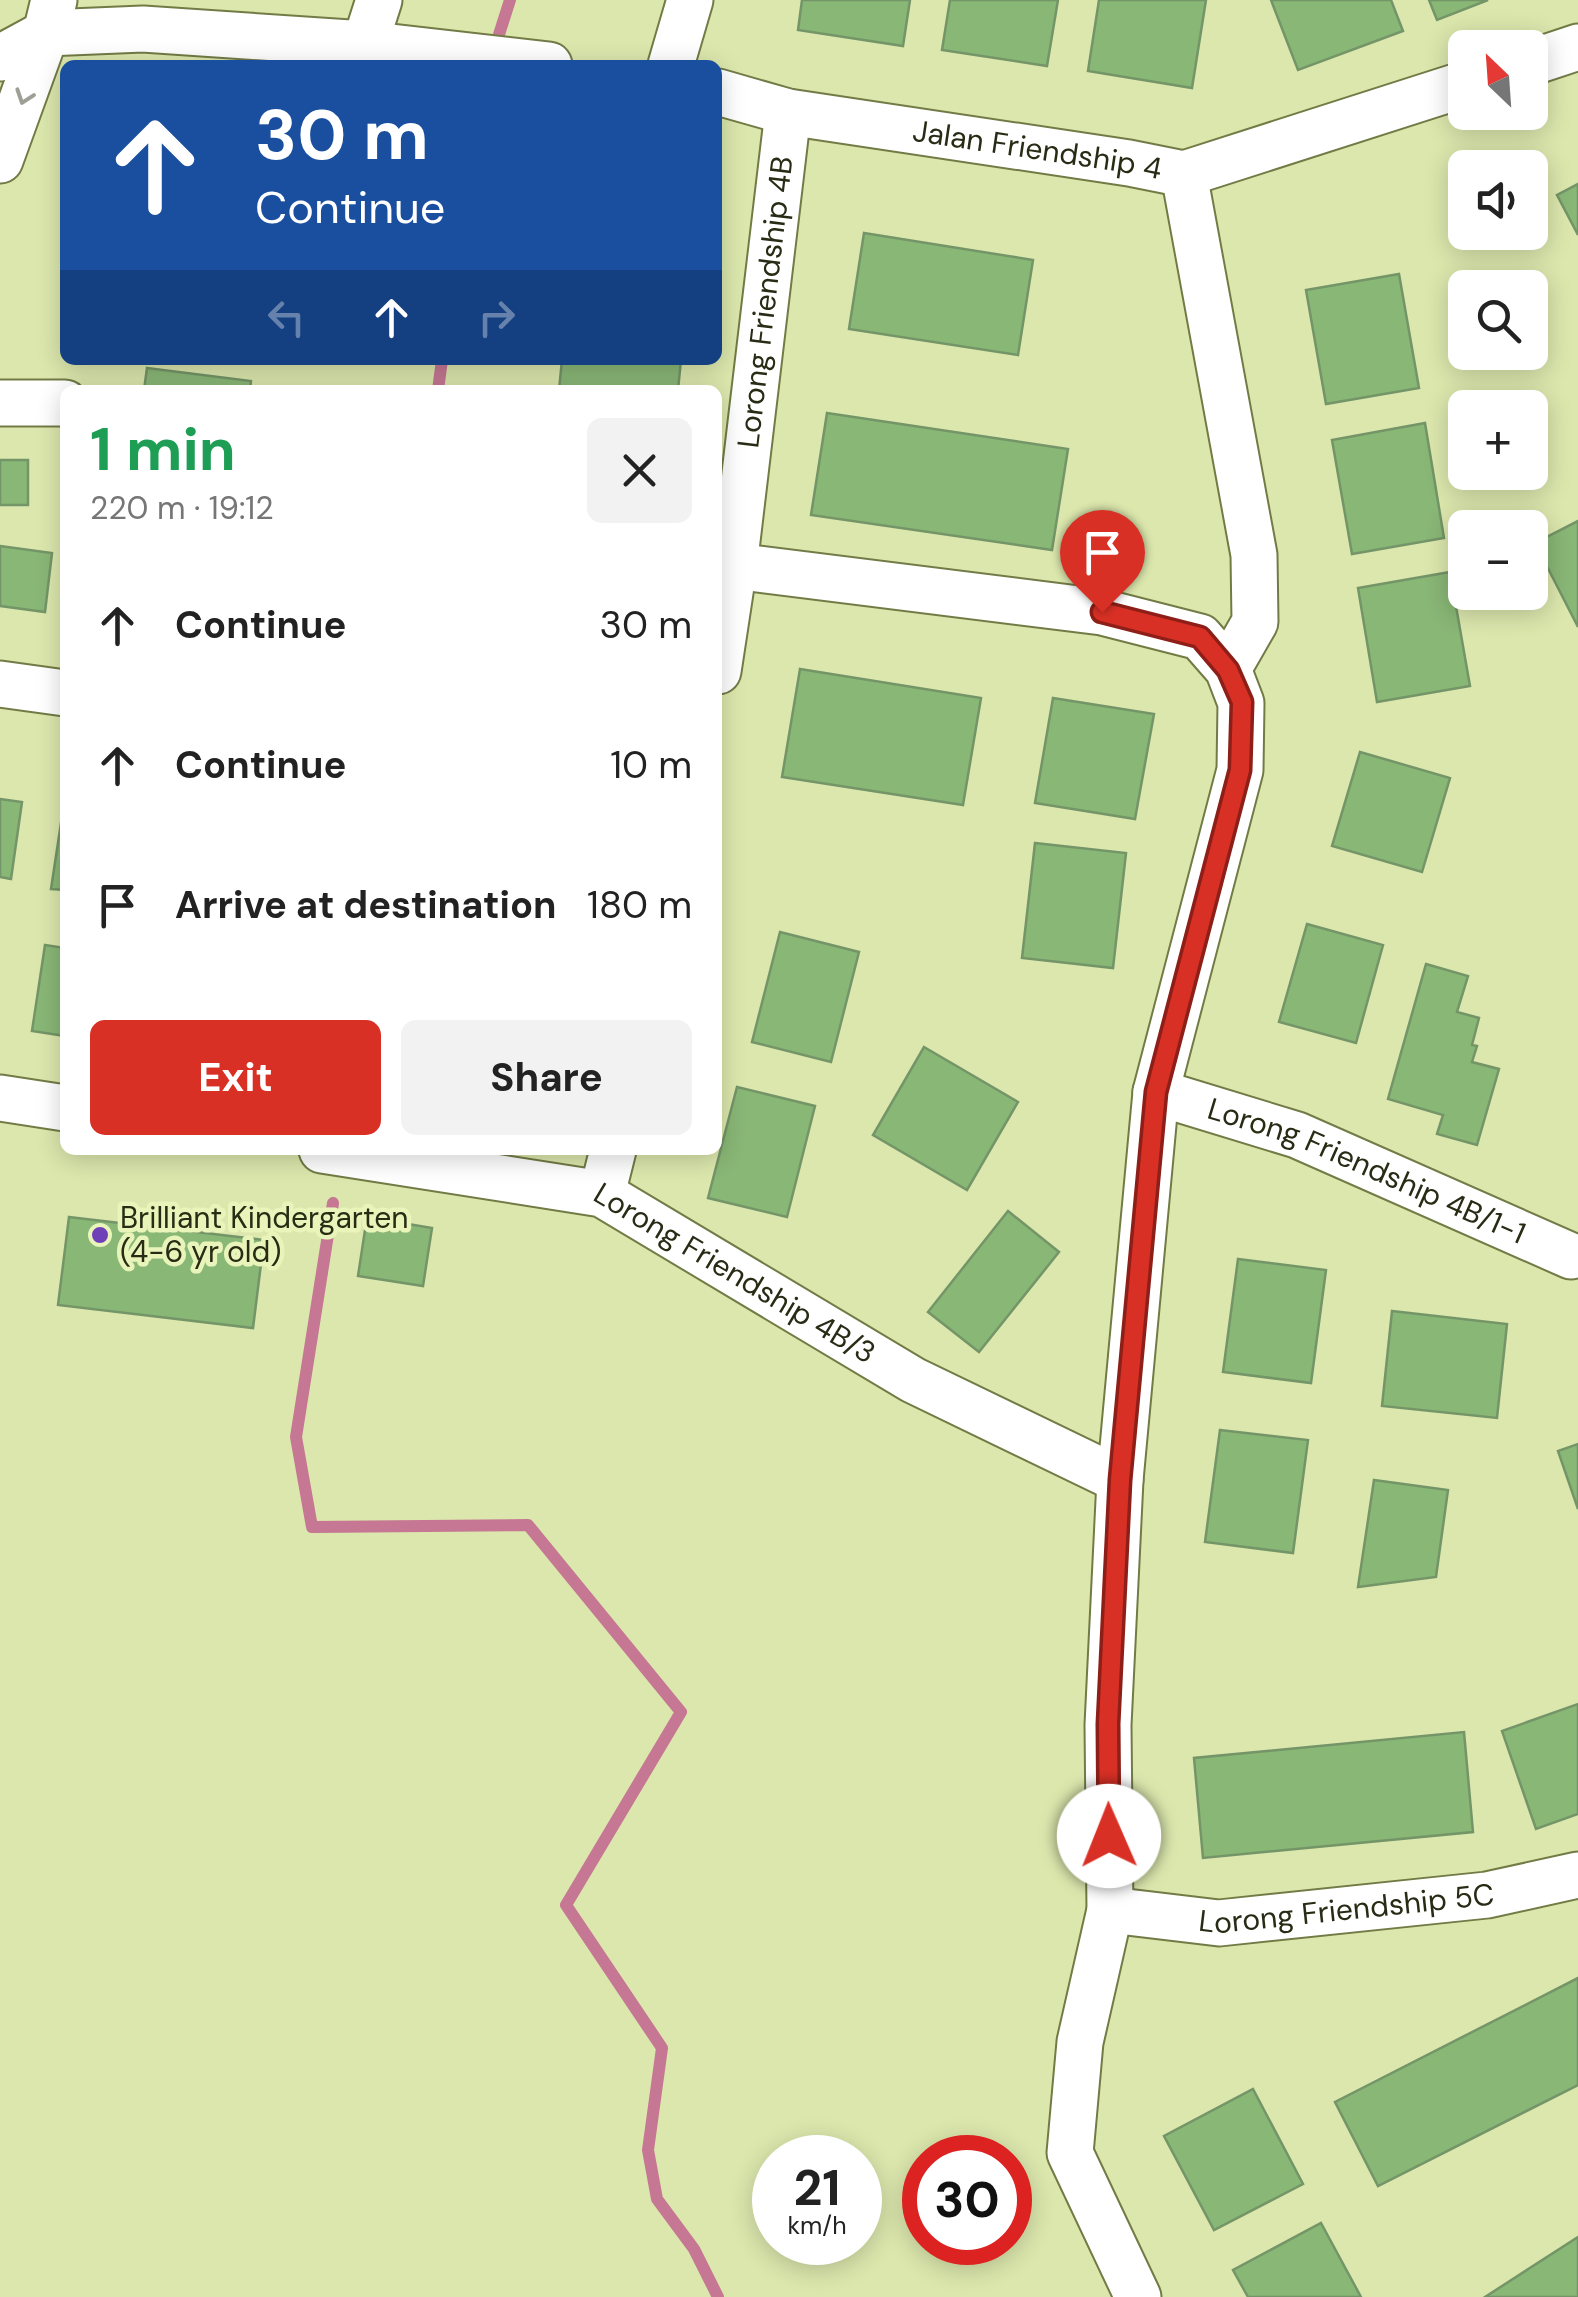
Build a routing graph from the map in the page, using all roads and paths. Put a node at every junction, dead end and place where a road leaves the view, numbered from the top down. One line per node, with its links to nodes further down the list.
1 (690, 0): 9 (street)
2 (44, 11): 4 (street); 7 (street); 13 (street, one-way to 13)
3 (365, 13): 4 (street); 8 (street)
4 (130, 14)
5 (1578, 47): 6 (street)
6 (1548, 56)
7 (0, 58)
8 (531, 60)
9 (673, 60)
10 (1448, 89): 14 (street, Jalan Friendship 4)
11 (722, 93): 12 (street, Jalan Friendship 4)
12 (788, 112): 14 (street, Jalan Friendship 4); 17 (street, Lorong Friendship 4B)
13 (0, 160)
14 (1184, 174): 19 (street)
15 (60, 402): 16 (street)
16 (0, 403)
17 (734, 566): 18 (street, Lorong Friendship 4B); 19 (street)
18 (722, 646)
19 (1228, 670): 22 (street)
20 (0, 684): 21 (street)
21 (60, 692)
22 (1156, 1092): 28 (street, Lorong Friendship 4B/1-1); 29 (street)
23 (60, 1108): 24 (street)
24 (2, 1110)
25 (354, 1155): 27 (street, Lorong Friendship 4B/3)
26 (613, 1155): 27 (street)
27 (602, 1194): 29 (street, Lorong Friendship 4B/3)
28 (1572, 1256)
29 (1120, 1480): 31 (street)
30 (1578, 1875): 31 (street, Lorong Friendship 5C)
31 (1110, 1910): 32 (street)
32 (1138, 2297)

